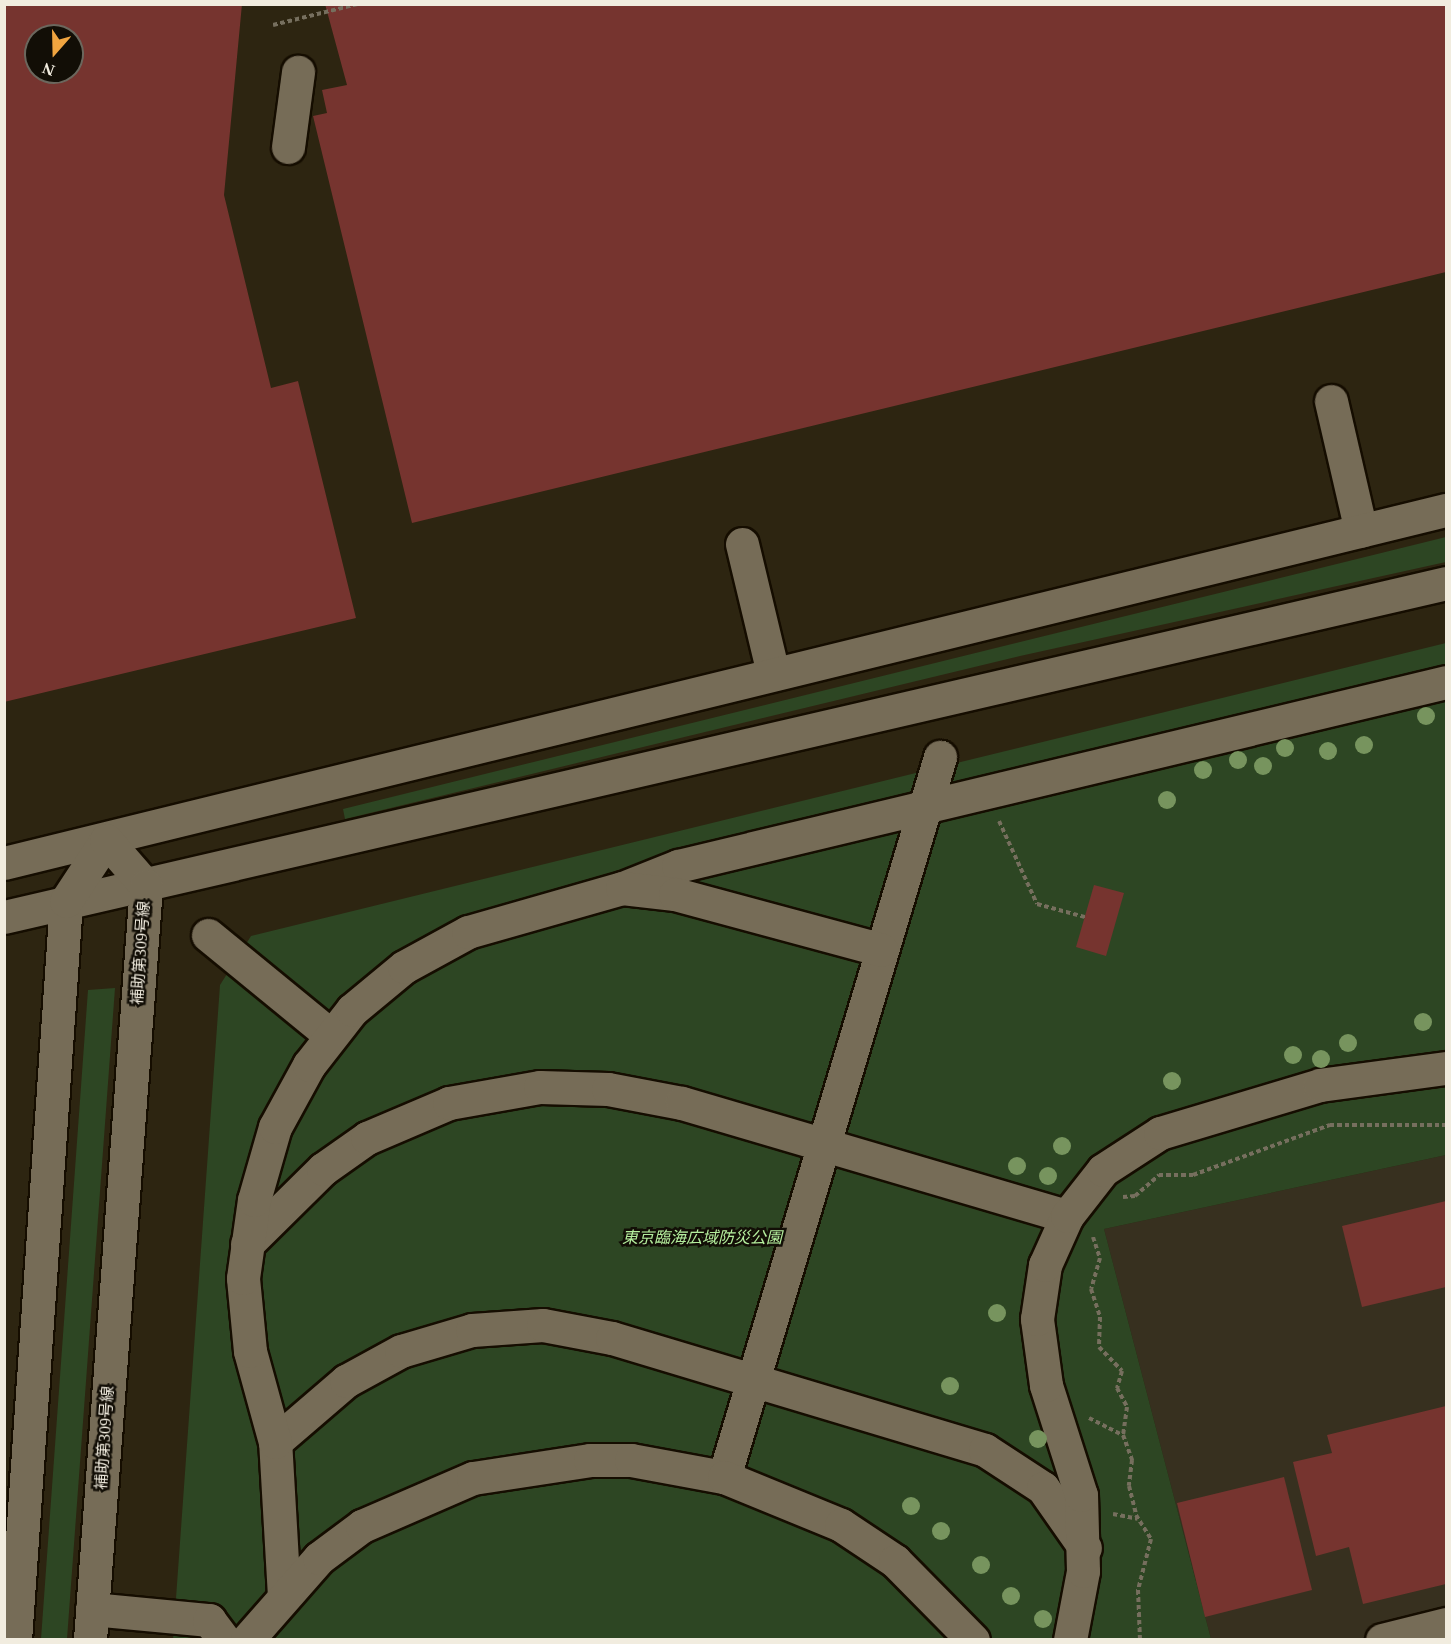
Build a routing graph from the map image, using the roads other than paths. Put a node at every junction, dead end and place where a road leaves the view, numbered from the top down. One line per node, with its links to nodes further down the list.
1 (298, 72): 2 (street)
2 (288, 147)
3 (1331, 401): 5 (street)
4 (1446, 510): 5 (street)
5 (1361, 531): 8 (street)
6 (742, 544): 8 (street)
7 (1446, 583): 14 (street)
8 (773, 673): 12 (street)
9 (1446, 682): 11 (street)
10 (940, 757): 11 (street)
11 (924, 812): 15 (street); 19 (street)
12 (106, 840): 13 (street); 14 (street, 補助第309号線); 16 (street)
13 (4, 864)
14 (146, 886): 16 (street); 30 (street, 補助第309号線)
15 (622, 888): 19 (street); 20 (street)
16 (66, 902): 17 (street); 32 (street)
17 (4, 917)
18 (208, 935): 20 (street)
19 (882, 950): 22 (street)
20 (330, 1035): 24 (street)
21 (1446, 1068): 23 (street)
22 (823, 1146): 23 (street); 24 (street); 25 (street)
23 (1081, 1223): 28 (street)
24 (247, 1244): 26 (street)
25 (753, 1380): 26 (street); 27 (street); 28 (street)
26 (275, 1442): 29 (street)
27 (724, 1477): 29 (street); 35 (street)
28 (1085, 1548): 36 (street)
29 (284, 1596): 34 (street)
30 (91, 1624): 33 (street)
31 (1446, 1624): 37 (street)
32 (15, 1640)
33 (224, 1640)
34 (247, 1640)
35 (973, 1640)
36 (1070, 1640)
37 (1382, 1640)

